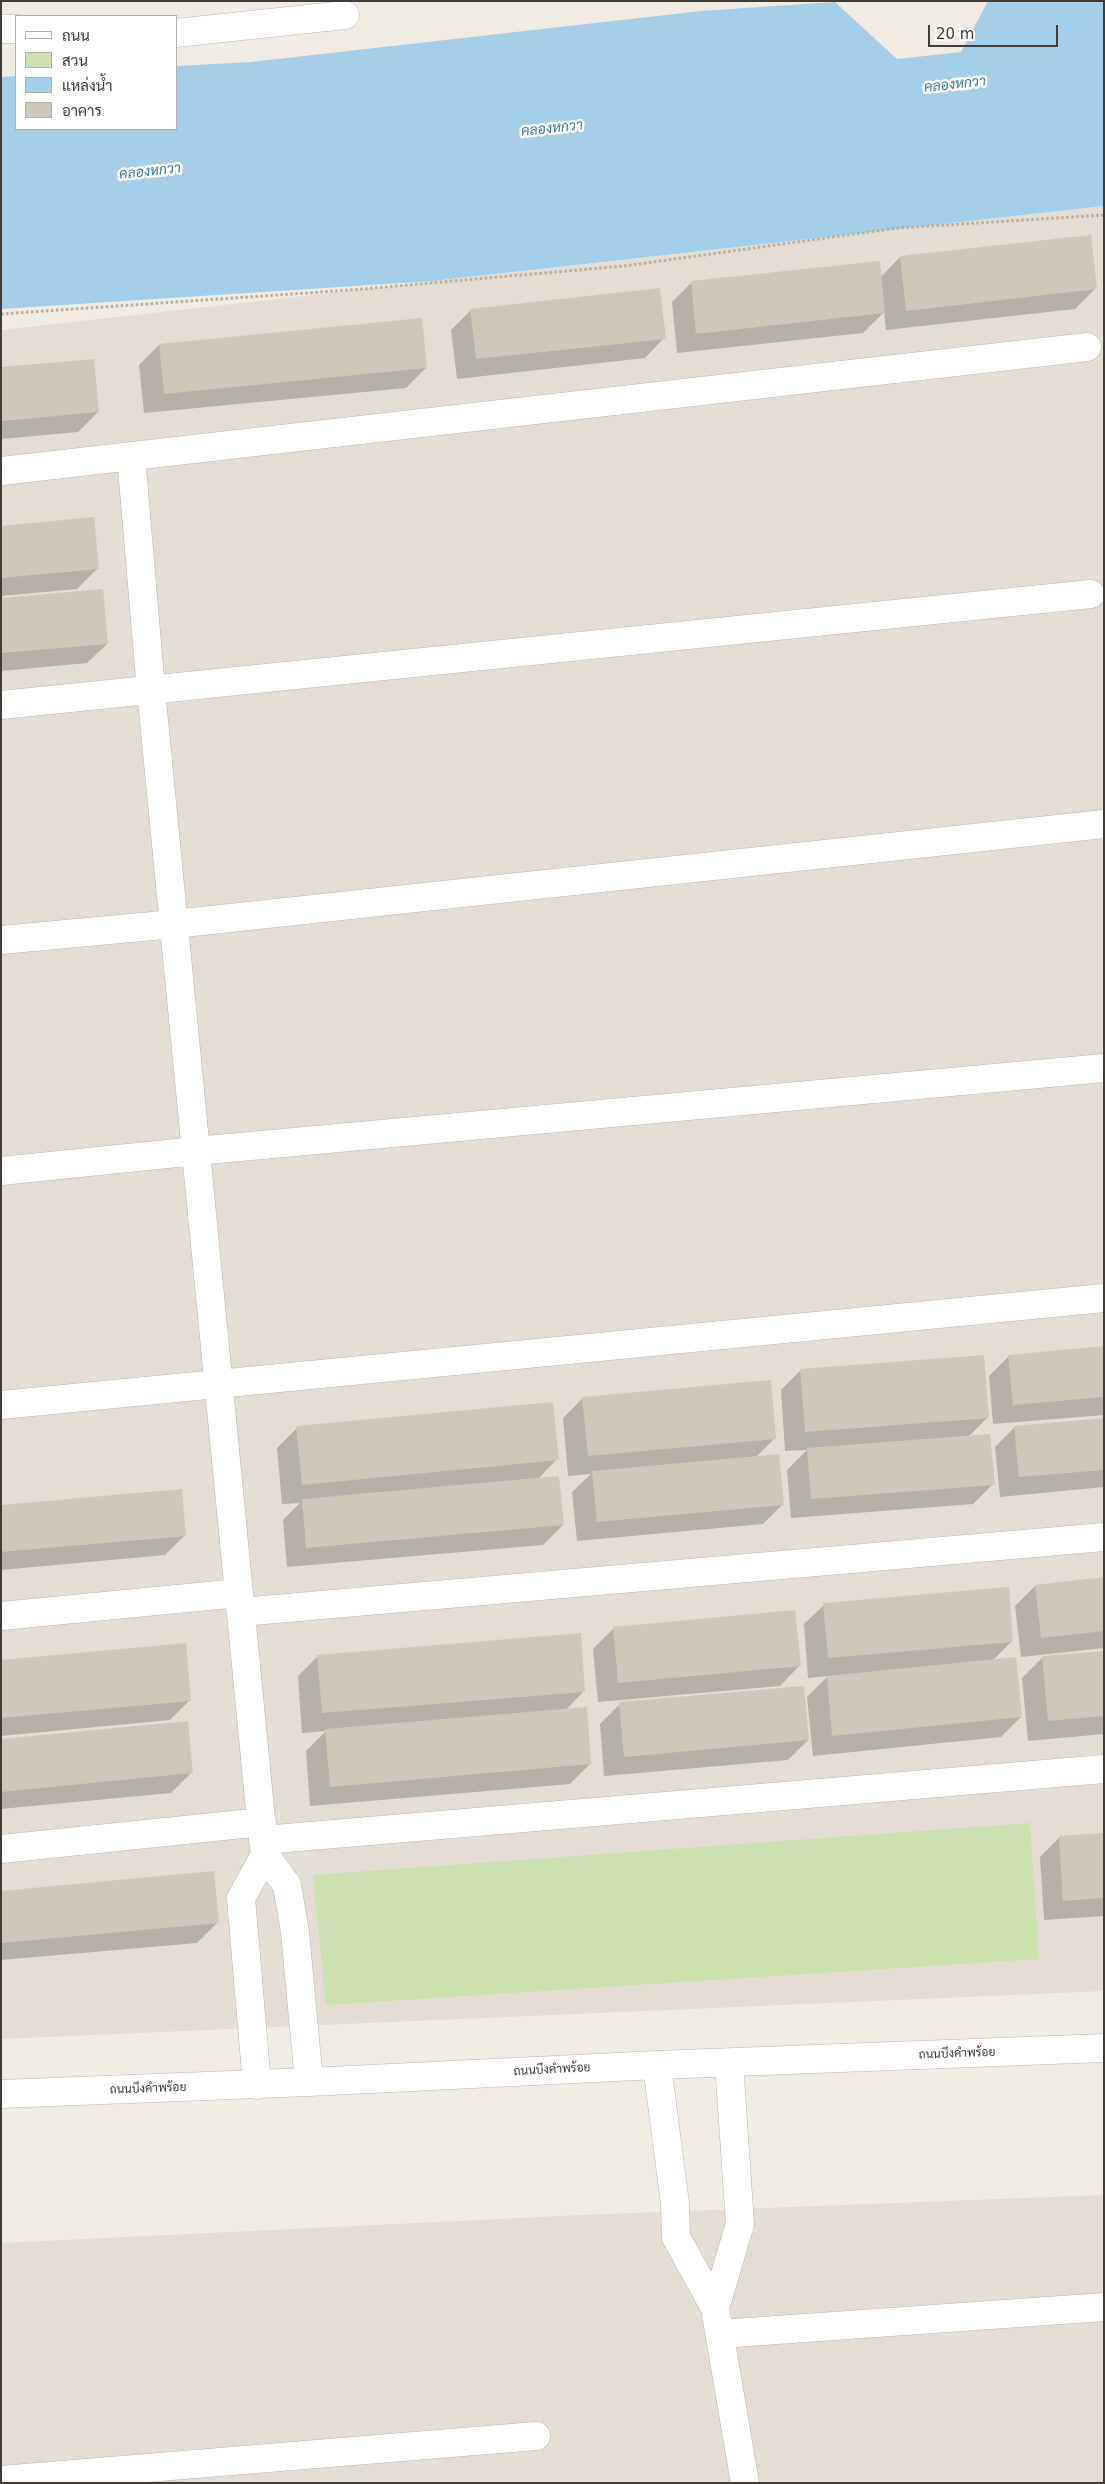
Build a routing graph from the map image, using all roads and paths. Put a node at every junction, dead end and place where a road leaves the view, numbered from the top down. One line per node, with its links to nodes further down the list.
1 (345, 15): 4 (street)
2 (15, 29): 3 (street)
3 (1, 30)
4 (178, 33)
5 (1104, 215): 6 (path)
6 (1, 314)
7 (1087, 347): 8 (street)
8 (131, 456): 9 (street); 11 (street)
9 (1, 471)
10 (1090, 594): 11 (street)
11 (151, 690): 12 (street); 14 (street)
12 (1, 705)
13 (1104, 824): 14 (street)
14 (174, 924): 15 (street); 17 (street)
15 (1, 940)
16 (1104, 1068): 17 (street)
17 (196, 1151): 18 (street); 20 (street)
18 (1, 1171)
19 (1104, 1298): 20 (street)
20 (219, 1383): 21 (street); 23 (street)
21 (1, 1405)
22 (1104, 1537): 23 (street)
23 (240, 1603): 24 (street); 26 (street)
24 (1, 1616)
25 (1104, 1769): 26 (street)
26 (263, 1839): 27 (street); 31 (street); 32 (street)
27 (1, 1849)
28 (1104, 2048): 29 (street, ถนนบึงคำพร้อย)
29 (729, 2063): 30 (street, ถนนบึงคำพร้อย); 35 (street)
30 (657, 2064): 31 (street, ถนนบึงคำพร้อย); 35 (street)
31 (309, 2082): 32 (street, ถนนบึงคำพร้อย)
32 (257, 2085): 33 (street, ถนนบึงคำพร้อย)
33 (1, 2094)
34 (1104, 2307): 36 (street)
35 (715, 2308): 36 (street)
36 (720, 2334): 39 (street)
37 (536, 2436): 38 (street)
38 (1, 2480)
39 (745, 2483)

